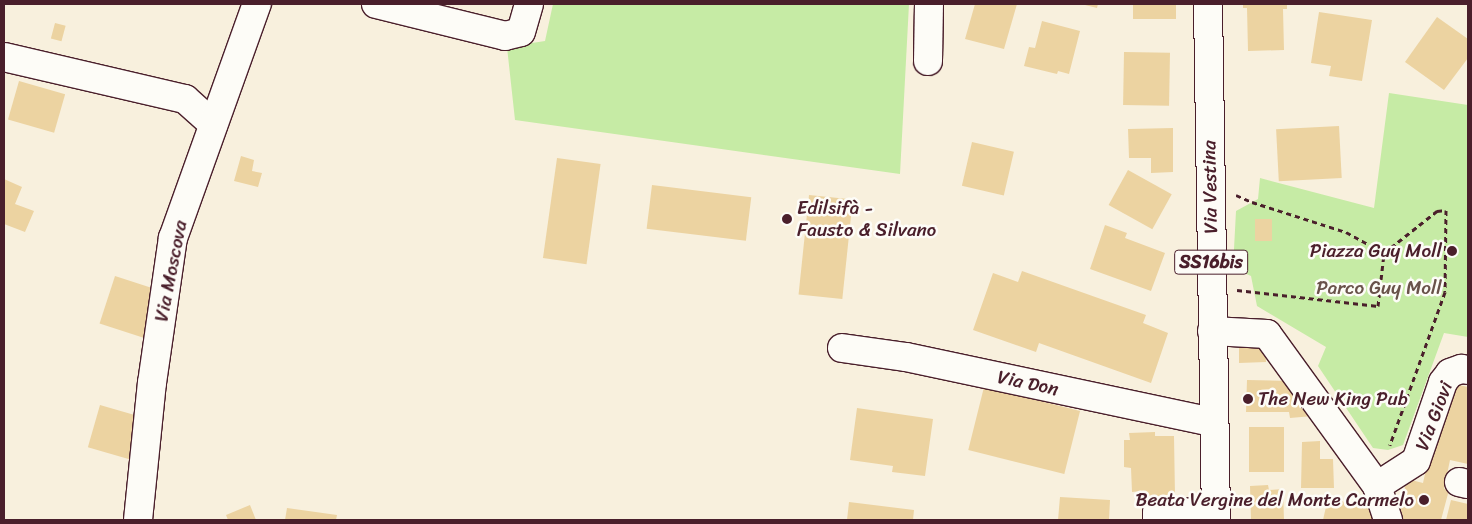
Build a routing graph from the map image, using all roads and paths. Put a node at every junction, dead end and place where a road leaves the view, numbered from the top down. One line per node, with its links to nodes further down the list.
1 (257, 4): 8 (street, Via Moscova)
2 (376, 4): 3 (street)
3 (529, 4)
4 (929, 4): 7 (street)
5 (1208, 4): 11 (street, Via Vestina / SS16bis)
6 (4, 57): 8 (street)
7 (928, 61)
8 (213, 124): 19 (street, Via Moscova)
9 (1235, 194): 10 (path)
10 (1384, 253): 11 (path); 12 (path)
11 (1211, 285): 13 (street, Via Vestina / SS16bis)
12 (1445, 292)
13 (1212, 331): 16 (street, Via Vestina / SS16bis); 17 (street)
14 (842, 348): 16 (street, Via Don)
15 (1468, 370): 17 (street, Via Giovi)
16 (1213, 422): 18 (street, Via Vestina / SS16bis)
17 (1377, 486): 21 (street)
18 (1216, 516): 20 (street)
19 (138, 520)
20 (1157, 520)
21 (1388, 520)

